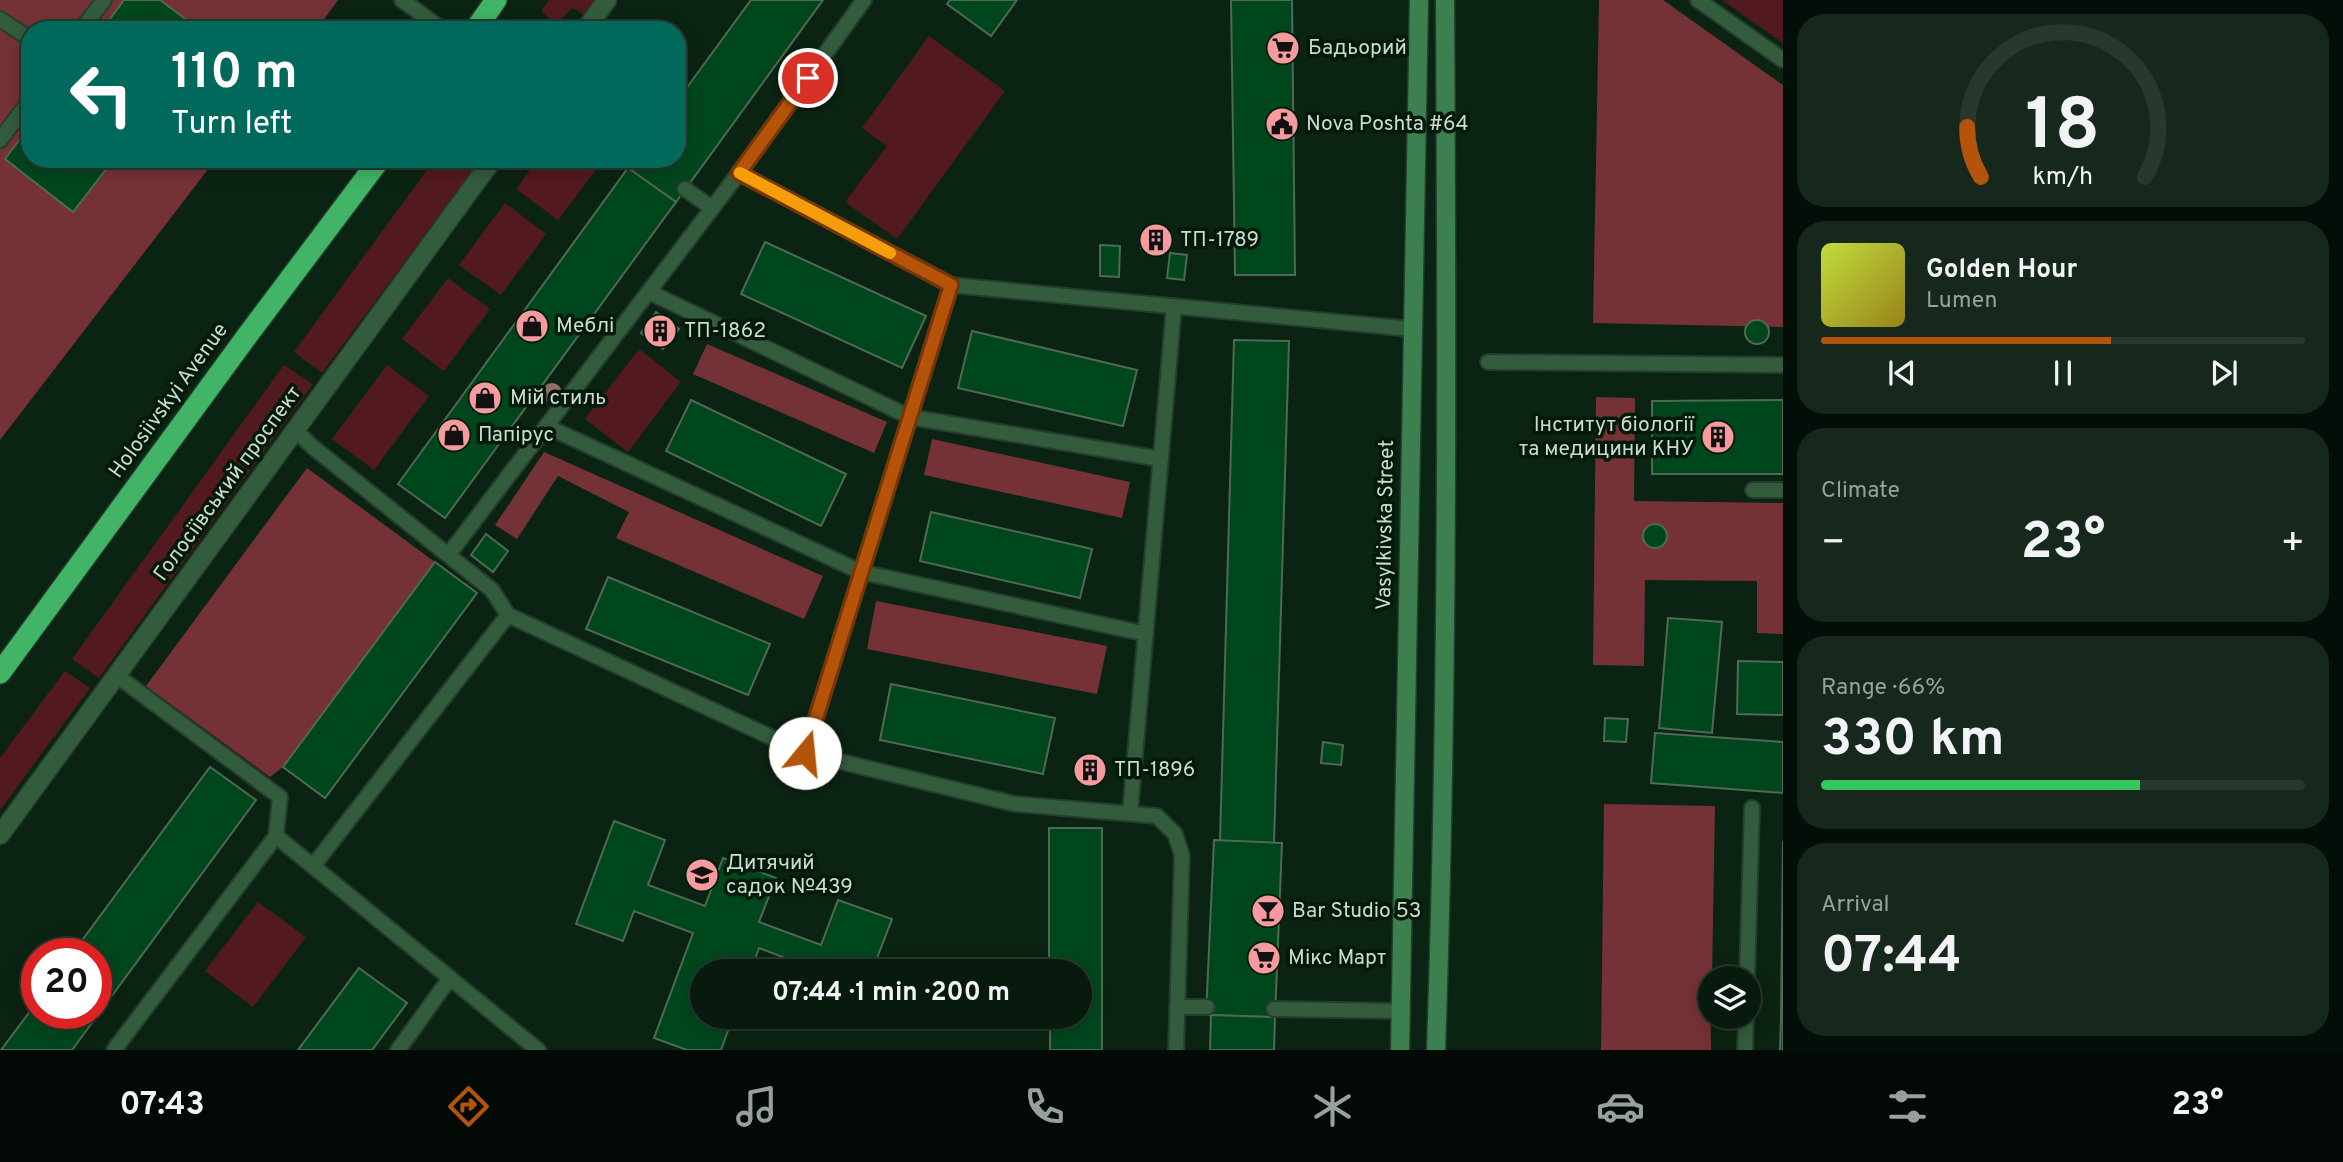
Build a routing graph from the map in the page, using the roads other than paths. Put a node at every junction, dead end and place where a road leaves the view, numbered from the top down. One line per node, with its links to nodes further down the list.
1 (104, 0): 10 (lane)
2 (402, 0): 11 (lane)
3 (496, 0): 12 (highway)
4 (607, 0): 13 (street)
5 (864, 0): 20 (lane)
6 (1419, 0): 26 (main road, Vasylkivska Street)
7 (1445, 0): 59 (main road)
8 (1699, 0): 15 (lane)
9 (0, 19): 14 (lane)
10 (89, 21)
11 (431, 21)
12 (481, 21)
13 (592, 21)
14 (21, 33)
15 (1783, 60)
16 (21, 112): 17 (lane)
17 (0, 140)
18 (373, 168): 39 (highway, Holosiivskyi Avenue)
19 (486, 168): 31 (street, Голосіївський проспект)
20 (739, 173): 22 (lane); 23 (lane)
21 (685, 189): 22 (lane)
22 (712, 208): 24 (lane)
23 (951, 285): 25 (lane); 29 (lane)
24 (649, 292): 29 (lane); 30 (lane)
25 (1174, 306): 26 (lane); 32 (lane)
26 (1412, 329): 52 (main road, Vasylkivska Street)
27 (1488, 362): 28 (lane)
28 (1783, 365)
29 (910, 417): 32 (lane); 36 (lane)
30 (546, 426): 35 (lane); 36 (lane)
31 (296, 431): 35 (lane); 40 (street, Голосіївський проспект)
32 (1161, 459): 38 (lane)
33 (1753, 490): 34 (lane)
34 (1783, 490)
35 (449, 554): 37 (lane)
36 (861, 572): 38 (lane); 41 (lane)
37 (508, 615): 41 (lane); 46 (lane)
38 (1146, 634): 43 (lane)
39 (0, 673)
40 (116, 675): 44 (street, Голосіївський проспект); 45 (lane)
41 (805, 753): 43 (lane)
42 (1752, 808): 47 (lane)
43 (1130, 813): 49 (lane)
44 (0, 835)
45 (276, 836): 46 (lane); 54 (lane)
46 (313, 866): 48 (lane)
47 (1747, 966)
48 (450, 978): 55 (lane); 56 (lane)
49 (1177, 1007): 50 (lane); 57 (lane)
50 (1207, 1007)
51 (1274, 1009): 52 (lane)
52 (1401, 1011): 58 (main road, Vasylkivska Street)
53 (1746, 1029): 60 (lane)
54 (114, 1050)
55 (398, 1050)
56 (538, 1050)
57 (1176, 1050)
58 (1400, 1050)
59 (1436, 1050)
60 (1745, 1050)

